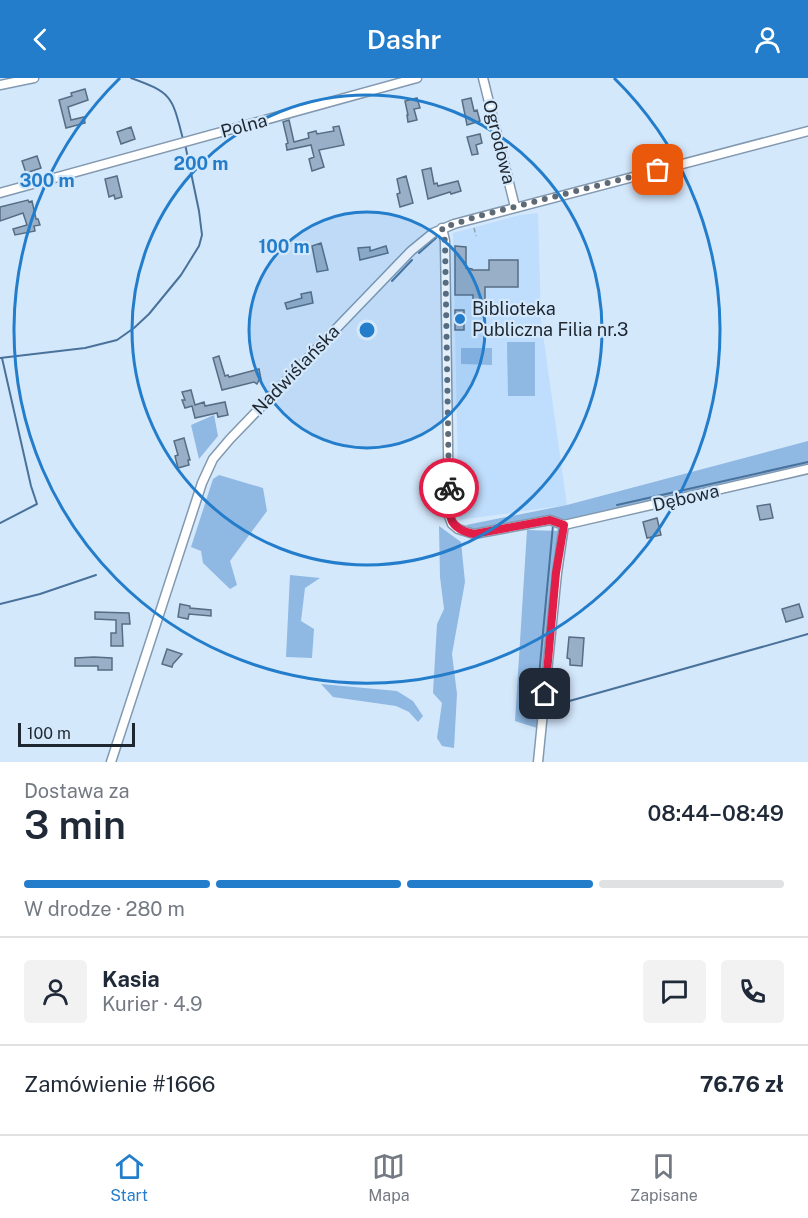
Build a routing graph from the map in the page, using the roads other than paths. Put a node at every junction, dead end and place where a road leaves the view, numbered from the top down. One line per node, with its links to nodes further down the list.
1 (34, 78): 4 (street)
2 (417, 78): 6 (street, Polna)
3 (483, 78): 7 (street, Ogrodowa)
4 (0, 84)
5 (808, 131): 7 (street, Nadwiślańska)
6 (0, 193)
7 (515, 207): 8 (street, Nadwiślańska)
8 (442, 228): 10 (street, Dębowa); 11 (street, Nadwiślańska)
9 (808, 470): 10 (street, Dębowa)
10 (564, 525): 12 (street)
11 (112, 761)
12 (538, 762)

